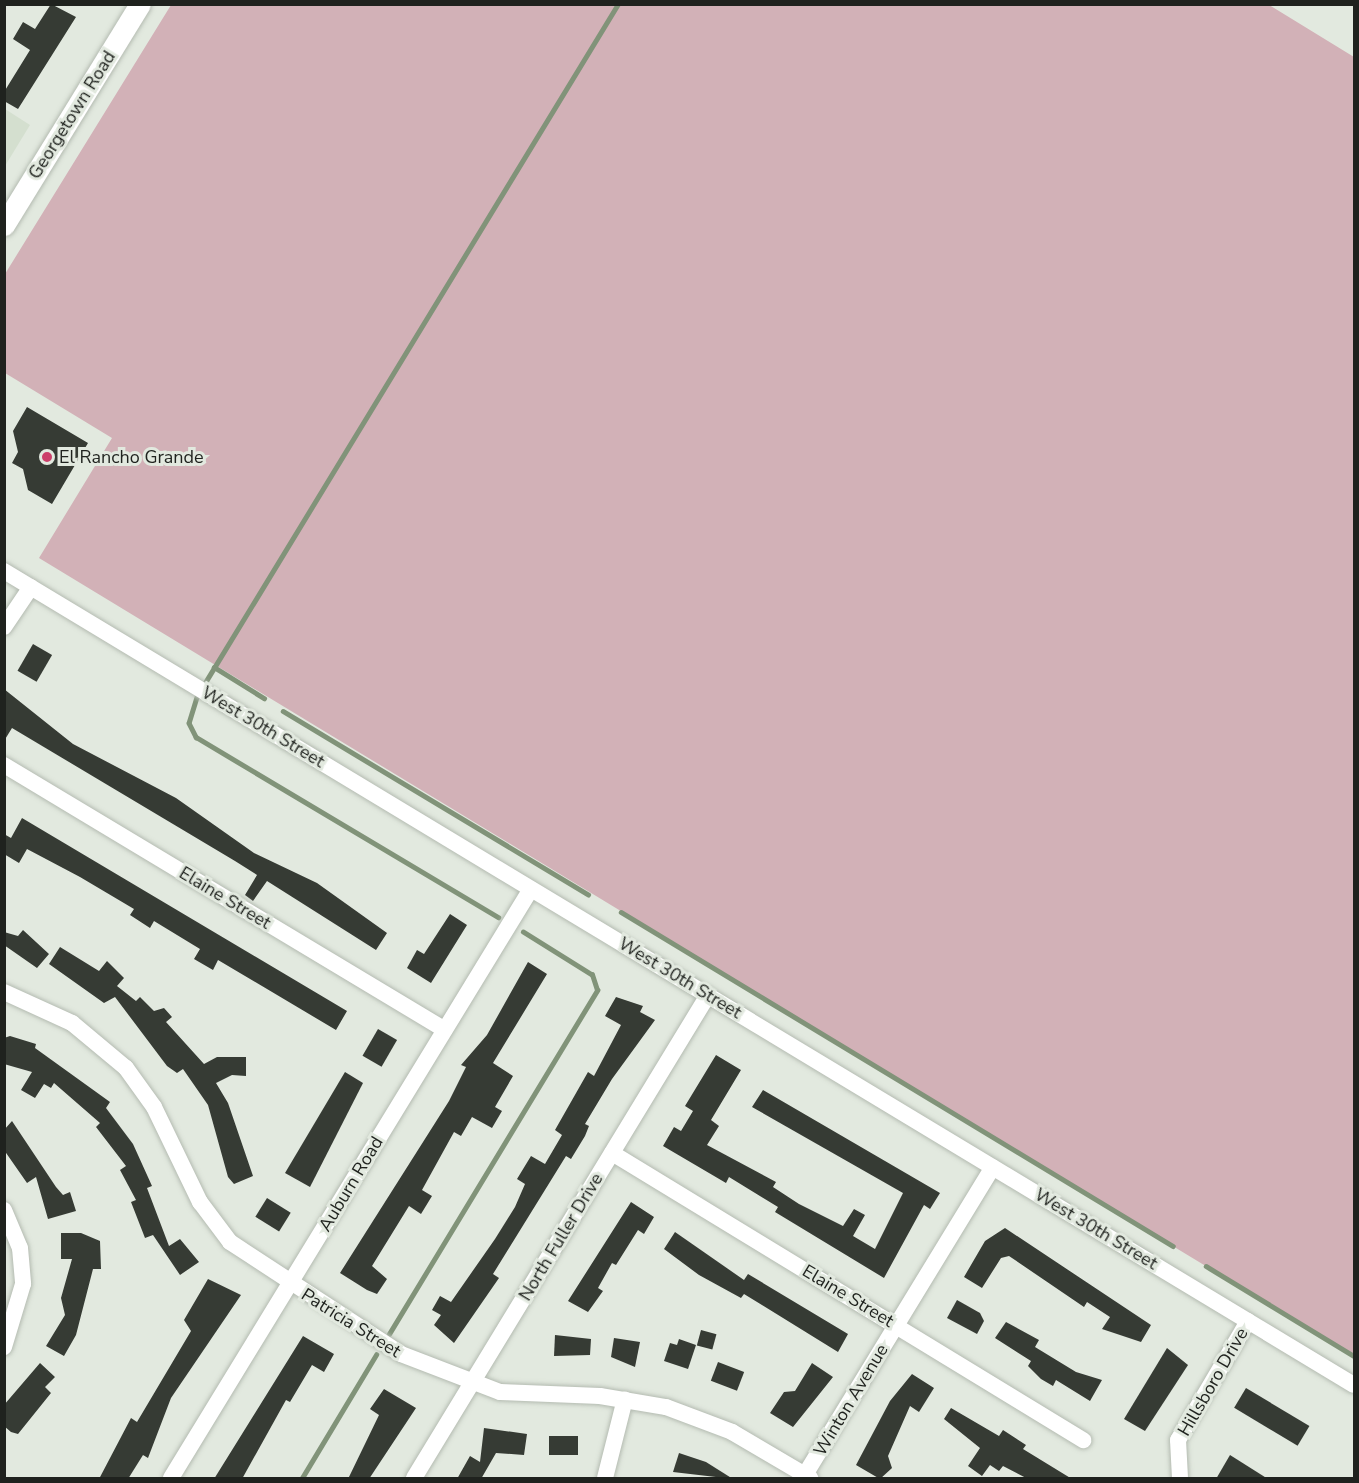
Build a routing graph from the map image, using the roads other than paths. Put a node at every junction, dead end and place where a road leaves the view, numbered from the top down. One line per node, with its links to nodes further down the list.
1 (140, 4): 2 (main road, Georgetown Road)
2 (4, 225)
3 (4, 572): 4 (street, West 30th Street)
4 (31, 587): 5 (street); 7 (street, West 30th Street)
5 (4, 627)
6 (4, 765): 10 (street, Elaine Street)
7 (531, 889): 9 (street, West 30th Street); 10 (street, Auburn Road)
8 (4, 992): 14 (street, Patricia Street)
9 (708, 995): 11 (street, North Fuller Drive); 12 (street, West 30th Street)
10 (444, 1030): 14 (street, Auburn Road)
11 (612, 1153): 16 (street, Elaine Street); 18 (street, North Fuller Drive)
12 (993, 1167): 15 (street, West 30th Street); 16 (street, Winton Avenue)
13 (4, 1210): 17 (street)
14 (289, 1285): 18 (street, Patricia Street); 23 (street, Auburn Road)
15 (1248, 1321): 19 (street, West 30th Street); 26 (street, Hillsboro Drive)
16 (896, 1325): 21 (street, Elaine Street); 22 (street, Winton Avenue)
17 (4, 1347)
18 (471, 1384): 20 (street, Patricia Street); 24 (street, North Fuller Drive)
19 (1354, 1385)
20 (625, 1399): 22 (street, Patricia Street); 25 (street)
21 (1083, 1440)
22 (806, 1478)
23 (171, 1479)
24 (414, 1479)
25 (605, 1479)
26 (1180, 1479)

